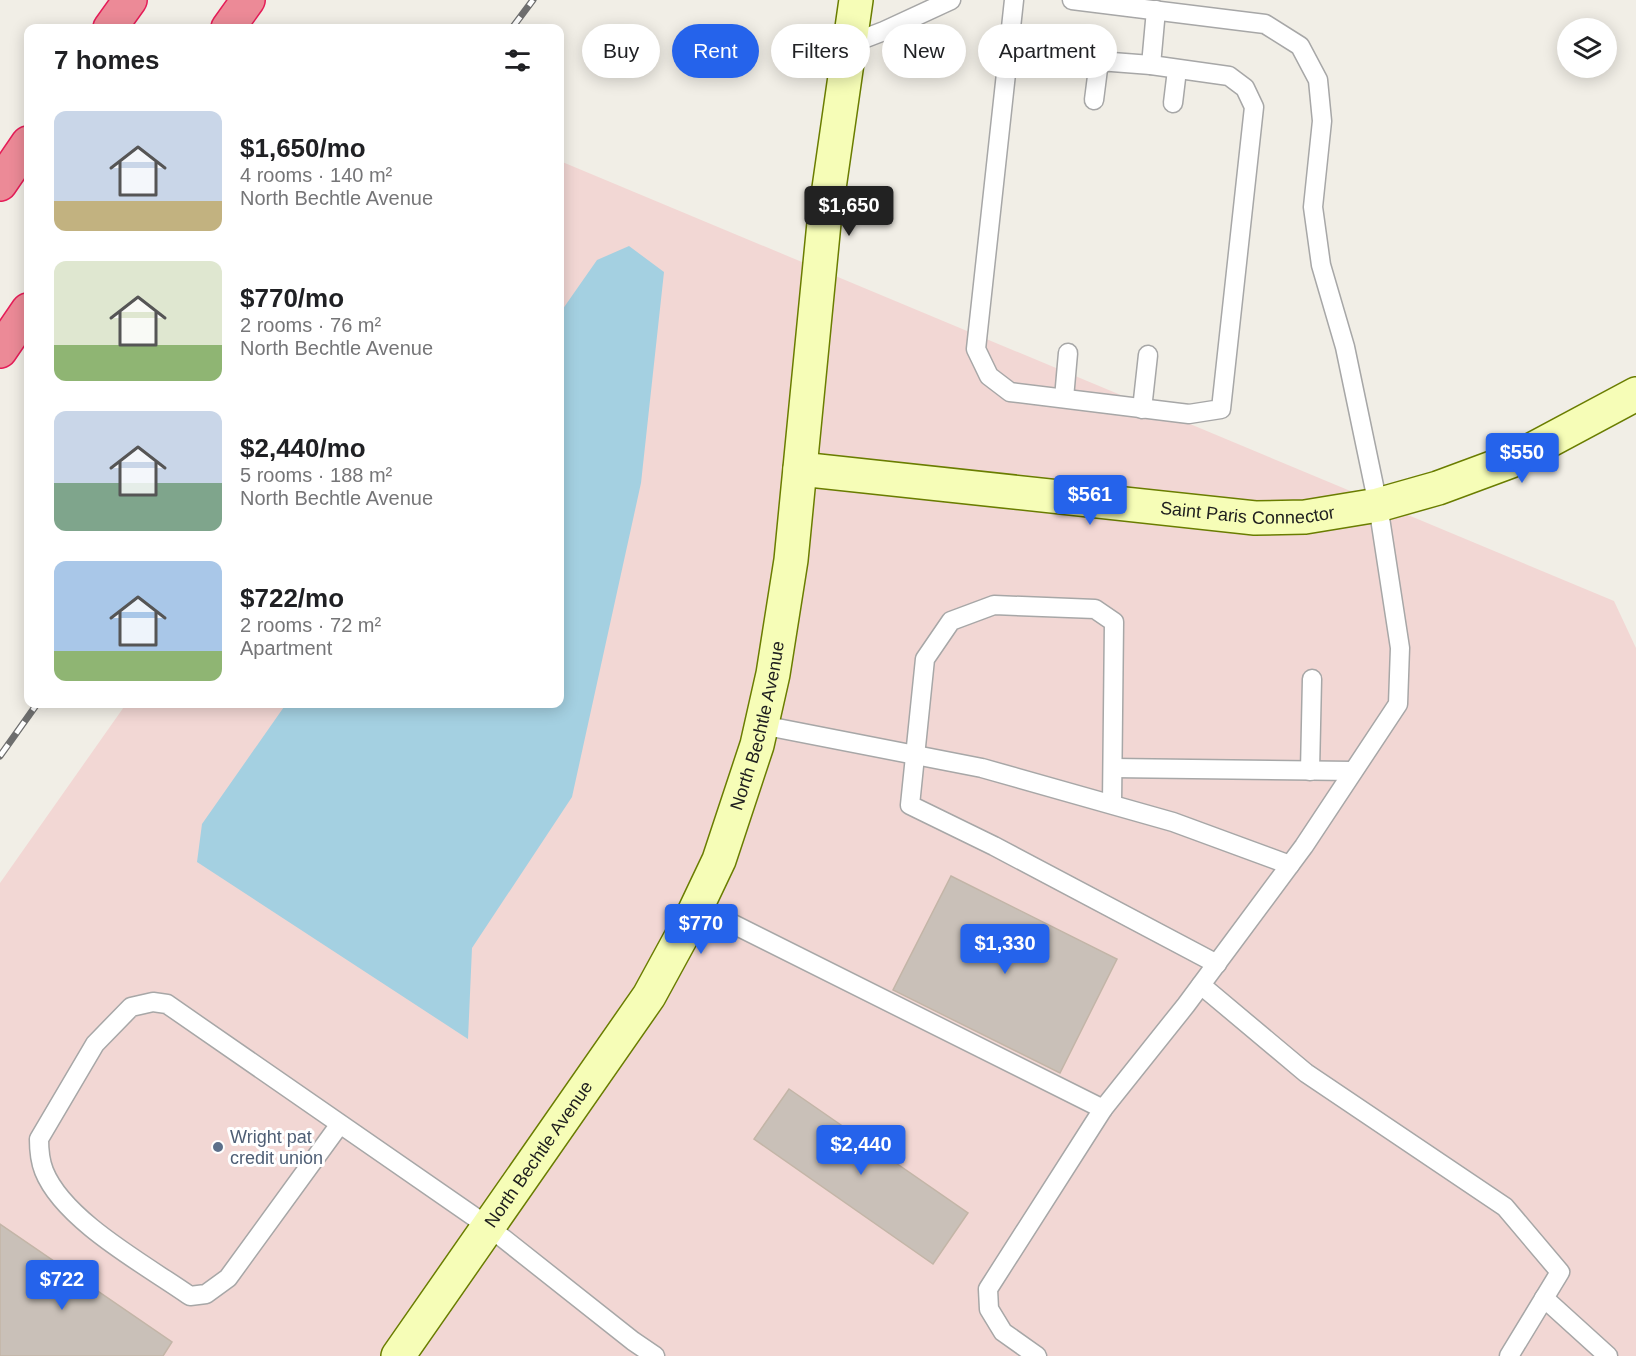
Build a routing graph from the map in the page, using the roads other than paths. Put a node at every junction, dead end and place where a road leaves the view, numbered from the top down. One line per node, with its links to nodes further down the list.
1 (130, 0): 8 (highway)
2 (248, 0): 9 (highway)
3 (856, 0): 10 (street, North Bechtle Avenue)
4 (951, 0): 11 (lane)
5 (1014, 0): 24 (lane)
6 (1072, 0): 7 (lane)
7 (1156, 10): 12 (lane); 27 (lane)
8 (113, 24)
9 (231, 24)
10 (853, 24)
11 (870, 36)
12 (1151, 65): 13 (lane); 15 (lane)
13 (1177, 70): 16 (lane); 25 (lane)
14 (845, 78): 26 (street, North Bechtle Avenue)
15 (1094, 100)
16 (1173, 103)
17 (24, 149): 18 (highway)
18 (0, 184)
19 (24, 316): 20 (highway)
20 (0, 351)
21 (1068, 353): 24 (lane)
22 (1148, 355): 25 (lane)
23 (1636, 394): 27 (street, Saint Paris Connector)
24 (1064, 398): 25 (lane)
25 (1142, 409)
26 (800, 470): 27 (street, Saint Paris Connector); 29 (street, North Bechtle Avenue)
27 (1378, 505): 33 (lane)
28 (1312, 679): 32 (lane)
29 (762, 725): 30 (lane); 36 (street, North Bechtle Avenue)
30 (915, 754): 31 (lane); 34 (lane); 37 (lane)
31 (1113, 768): 32 (lane); 34 (lane)
32 (1310, 771): 33 (lane)
33 (1353, 771): 35 (lane)
34 (1112, 804): 35 (lane)
35 (1290, 866): 37 (lane)
36 (697, 906): 39 (lane); 41 (street, North Bechtle Avenue)
37 (1217, 964): 38 (lane)
38 (1201, 985): 39 (lane); 42 (lane)
39 (1103, 1109): 46 (lane)
40 (340, 1124): 40 (lane); 41 (lane)
41 (489, 1227): 43 (lane); 44 (street, North Bechtle Avenue)
42 (1544, 1298): 47 (lane); 48 (lane)
43 (628, 1348): 45 (lane)
44 (398, 1356)
45 (655, 1356)
46 (1037, 1356)
47 (1509, 1356)
48 (1608, 1356)

